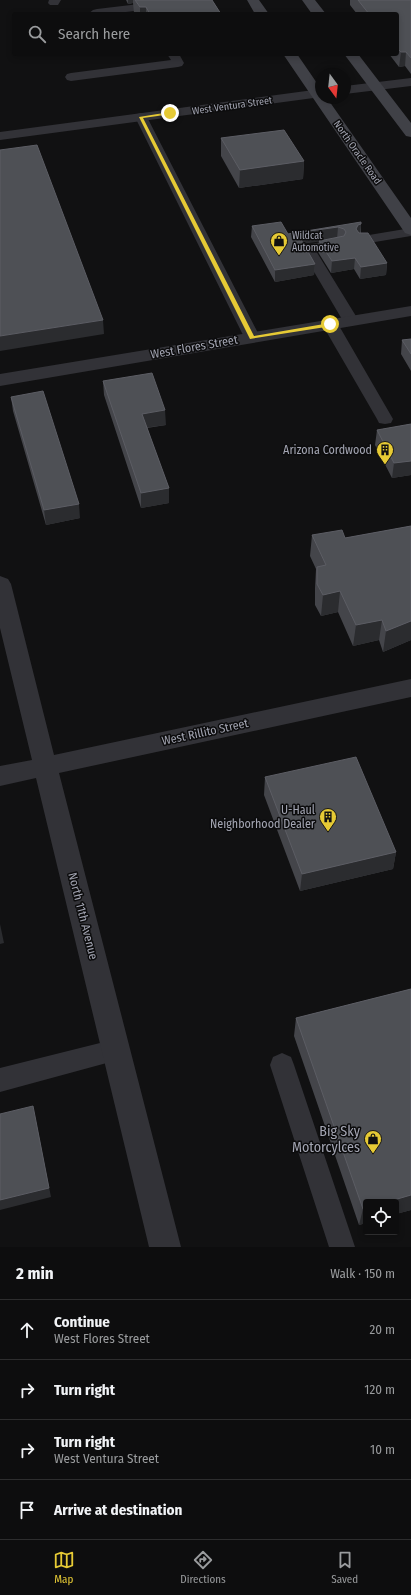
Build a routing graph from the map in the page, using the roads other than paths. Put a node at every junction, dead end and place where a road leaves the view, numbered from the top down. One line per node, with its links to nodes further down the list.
1 (203, 0): 5 (lane)
2 (253, 0): 6 (main road)
3 (308, 0): 7 (main road)
4 (97, 12): 5 (lane)
5 (124, 12)
6 (261, 12)
7 (317, 12)
8 (175, 56): 11 (lane)
9 (291, 56): 14 (main road, North Oracle Road)
10 (352, 56): 13 (main road)
11 (71, 76)
12 (411, 82): 13 (street)
13 (375, 86): 15 (street); 19 (main road)
14 (315, 88)
15 (351, 89)
16 (315, 95): 18 (street, West Ventura Street)
17 (326, 104): 21 (main road, North Oracle Road)
18 (141, 117): 20 (street, West Ventura Street); 27 (lane)
19 (411, 133)
20 (0, 136)
21 (411, 231): 22 (lane)
22 (363, 240)
23 (337, 244): 25 (lane)
24 (411, 310): 25 (street, West Flores Street)
25 (351, 321): 26 (street, West Flores Street)
26 (330, 324): 27 (street, West Flores Street); 29 (lane)
27 (252, 337): 28 (street, West Flores Street)
28 (0, 380)
29 (385, 419)
30 (0, 584): 32 (street, North 11th Avenue)
31 (411, 688): 32 (street, West Rillito Street)
32 (45, 766): 33 (street, West Rillito Street); 34 (street, North 11th Avenue)
33 (0, 776)
34 (116, 1050): 36 (lane); 37 (street, North 11th Avenue)
35 (282, 1065): 38 (lane)
36 (0, 1080)
37 (165, 1247)
38 (342, 1247)

